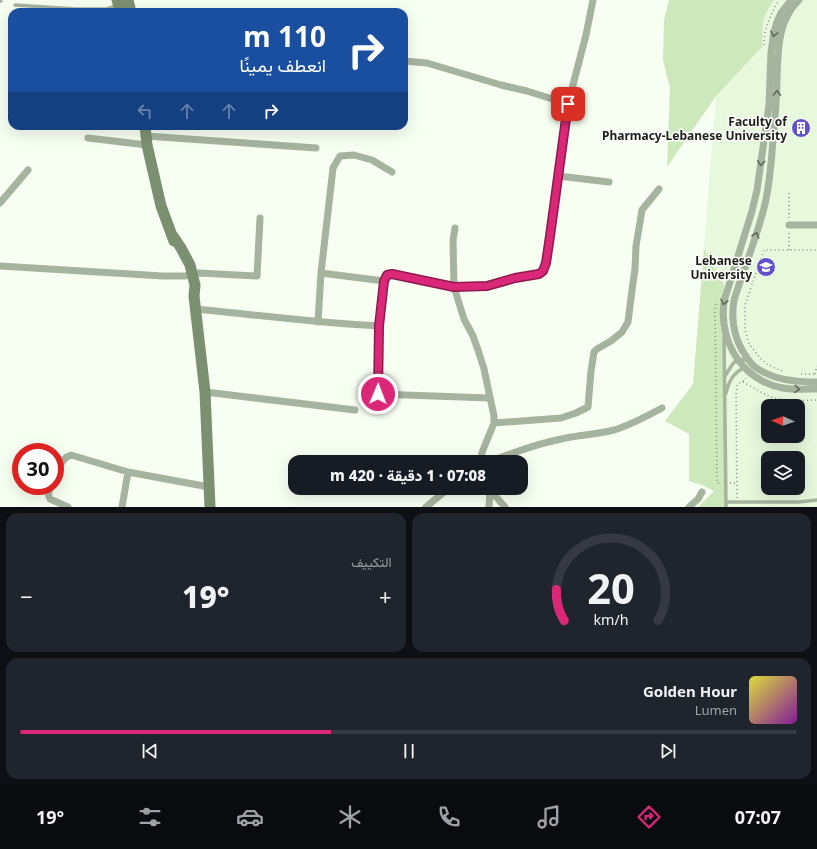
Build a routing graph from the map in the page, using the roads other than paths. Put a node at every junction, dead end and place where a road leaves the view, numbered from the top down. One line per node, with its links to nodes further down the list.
1 (593, 0): 9 (street)
2 (791, 0): 16 (street, one-way to 16)
3 (799, 0): 17 (street, one-way to 3)
4 (121, 4): 7 (lane)
5 (15, 5): 6 (lane)
6 (60, 8)
7 (110, 8)
8 (408, 61): 9 (street)
9 (568, 104): 15 (street)
10 (146, 136): 11 (street); 12 (street); 27 (street)
11 (88, 138)
12 (316, 148)
13 (28, 170): 20 (street)
14 (392, 172): 26 (street)
15 (558, 176): 18 (street); 29 (street)
16 (759, 178): 17 (street); 33 (street, one-way to 33)
17 (769, 179): 35 (street, one-way to 17)
18 (609, 182)
19 (659, 189): 45 (street)
20 (0, 203)
21 (260, 218): 27 (street)
22 (789, 225): 23 (street)
23 (817, 225)
24 (454, 228): 29 (street)
25 (0, 266): 27 (street)
26 (321, 273): 28 (street); 31 (street)
27 (188, 275): 30 (street)
28 (384, 281): 29 (street); 32 (street)
29 (454, 287): 41 (street)
30 (196, 309): 31 (street); 40 (street)
31 (318, 322): 32 (street)
32 (379, 326): 41 (street)
33 (724, 326): 34 (street); 37 (lane)
34 (737, 359): 35 (lane); 36 (street); 37 (lane)
35 (749, 360): 38 (street)
36 (747, 370): 39 (street, one-way to 39); 42 (lane)
37 (725, 377): 42 (lane)
38 (817, 382)
39 (817, 390)
40 (205, 392): 44 (street); 50 (street)
41 (489, 398): 45 (street)
42 (725, 402): 57 (lane)
43 (662, 408): 47 (street)
44 (355, 410)
45 (494, 423): 46 (street)
46 (481, 455)
47 (507, 455)
48 (64, 458): 49 (street)
49 (128, 472): 50 (street); 59 (street)
50 (209, 487): 60 (street)
51 (702, 492): 64 (street)
52 (48, 495): 58 (street)
53 (441, 495): 61 (street)
54 (490, 495): 62 (street)
55 (495, 495): 63 (street)
56 (817, 500): 57 (lane)
57 (726, 502): 65 (lane)
58 (68, 507)
59 (122, 507)
60 (210, 507)
61 (426, 507)
62 (489, 507)
63 (505, 507)
64 (689, 507)
65 (726, 507)

